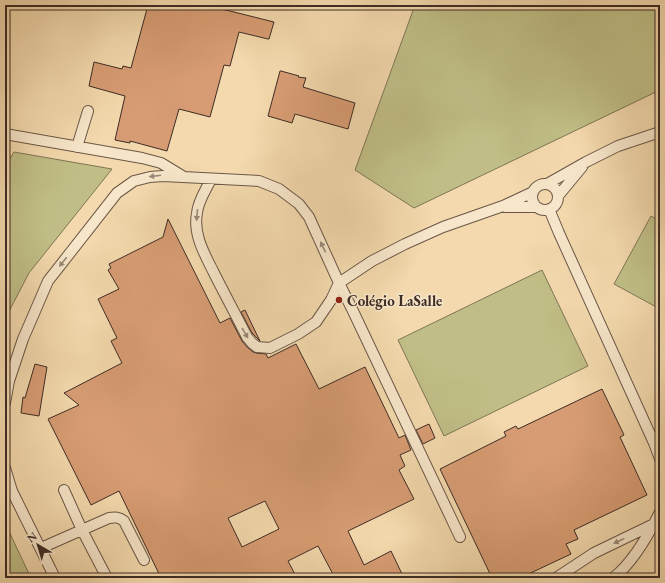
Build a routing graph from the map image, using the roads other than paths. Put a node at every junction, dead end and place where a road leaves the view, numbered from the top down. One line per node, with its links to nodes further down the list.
1 (88, 111): 4 (lane)
2 (660, 132): 5 (lane)
3 (5, 134): 4 (lane)
4 (77, 147): 6 (lane)
5 (586, 162): 8 (lane); 10 (lane)
6 (184, 177): 7 (lane); 15 (lane, one-way to 15)
7 (211, 179): 14 (lane, one-way to 7); 14 (lane, one-way to 14)
8 (547, 184): 9 (lane); 10 (lane)
9 (533, 192): 11 (lane); 12 (lane)
10 (558, 196): 13 (lane)
11 (503, 206): 12 (lane); 14 (lane)
12 (536, 207): 13 (lane)
13 (549, 210): 16 (lane)
14 (339, 283): 22 (lane)
15 (5, 403)
16 (660, 459)
17 (5, 468): 23 (lane)
18 (64, 490): 21 (lane)
19 (660, 512): 20 (lane)
20 (654, 524): 27 (lane, one-way to 27); 28 (lane)
21 (82, 530): 23 (lane); 24 (lane); 26 (lane)
22 (460, 536)
23 (41, 548): 25 (lane)
24 (144, 560)
25 (55, 578)
26 (106, 578)
27 (556, 578)
28 (613, 578)

